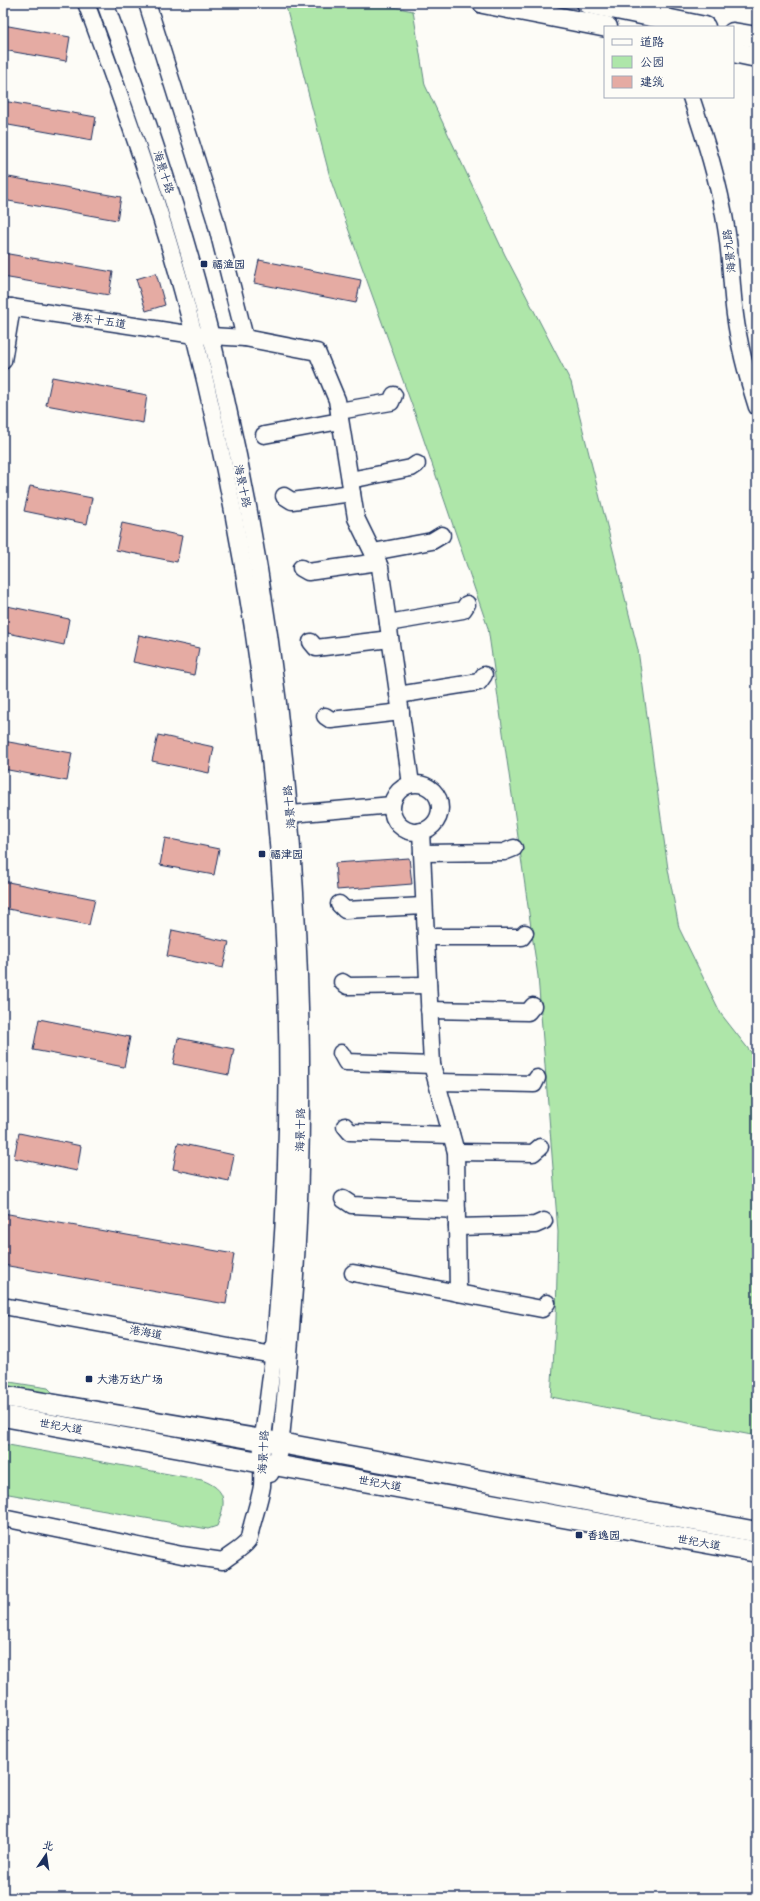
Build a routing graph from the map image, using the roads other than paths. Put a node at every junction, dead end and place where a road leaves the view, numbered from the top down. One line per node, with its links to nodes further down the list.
1 (86, 3): 16 (street, 海景十路)
2 (105, 3): 17 (street, 海景十路)
3 (147, 3): 18 (street)
4 (483, 3): 7 (main road)
5 (587, 3): 6 (main road)
6 (666, 17): 8 (main road)
7 (604, 26)
8 (701, 26)
9 (734, 33): 10 (main road)
10 (757, 38)
11 (734, 52): 12 (main road)
12 (757, 57)
13 (691, 98): 22 (street, 海景九路)
14 (698, 98): 20 (street, 海景九路)
15 (7, 306): 16 (street, 港东十五道); 19 (street)
16 (194, 335): 17 (street, 港东十五道); 41 (street, 海景十路)
17 (210, 335): 18 (street, 港东十五道); 41 (street, 海景十路)
18 (245, 338): 23 (street, 港东十五道)
19 (3, 361)
20 (757, 383)
21 (394, 395): 23 (street)
22 (757, 407)
23 (339, 416): 24 (street); 26 (street)
24 (264, 435)
25 (417, 464): 26 (street)
26 (351, 487): 27 (street); 29 (street)
27 (284, 496)
28 (442, 535): 29 (street)
29 (375, 557): 30 (street); 32 (street)
30 (301, 568)
31 (467, 604): 32 (street)
32 (388, 623): 33 (street)
33 (390, 639): 34 (street); 36 (street)
34 (311, 642)
35 (484, 676): 36 (street)
36 (398, 695): 37 (street)
37 (401, 712): 38 (street); 39 (street)
38 (325, 716)
39 (411, 784): 40 (street); 42 (street)
40 (392, 805): 41 (street); 42 (street)
41 (283, 815): 69 (street, 海景十路); 70 (street, 海景十路)
42 (421, 831): 44 (street)
43 (514, 848): 44 (street)
44 (422, 853): 46 (street)
45 (339, 904): 46 (street)
46 (424, 906): 48 (street)
47 (526, 933): 48 (street)
48 (426, 937): 50 (street)
49 (342, 982): 50 (street)
50 (428, 985): 52 (street)
51 (533, 1006): 52 (street)
52 (429, 1010): 54 (street)
53 (341, 1053): 54 (street)
54 (432, 1065): 56 (street)
55 (537, 1078): 56 (street)
56 (437, 1082): 58 (street)
57 (345, 1126): 58 (street)
58 (451, 1135): 60 (street)
59 (540, 1147): 60 (street)
60 (456, 1152): 62 (street)
61 (343, 1199): 62 (street)
62 (457, 1210): 64 (street)
63 (544, 1221): 64 (street)
64 (457, 1227): 66 (street)
65 (353, 1273): 66 (street)
66 (458, 1293): 67 (street)
67 (547, 1303)
68 (3, 1306): 69 (street, 港海道)
69 (273, 1355): 70 (street, 港海道); 73 (street, 海景十路)
70 (289, 1357): 73 (street, 海景十路)
71 (3, 1396): 73 (main road, 世纪大道)
72 (3, 1416): 74 (main road, 世纪大道)
73 (271, 1442): 74 (street, 海景十路); 76 (main road, 世纪大道)
74 (269, 1463): 75 (street, 海景十路); 77 (main road, 世纪大道)
75 (3, 1518)
76 (757, 1532)
77 (757, 1552)

